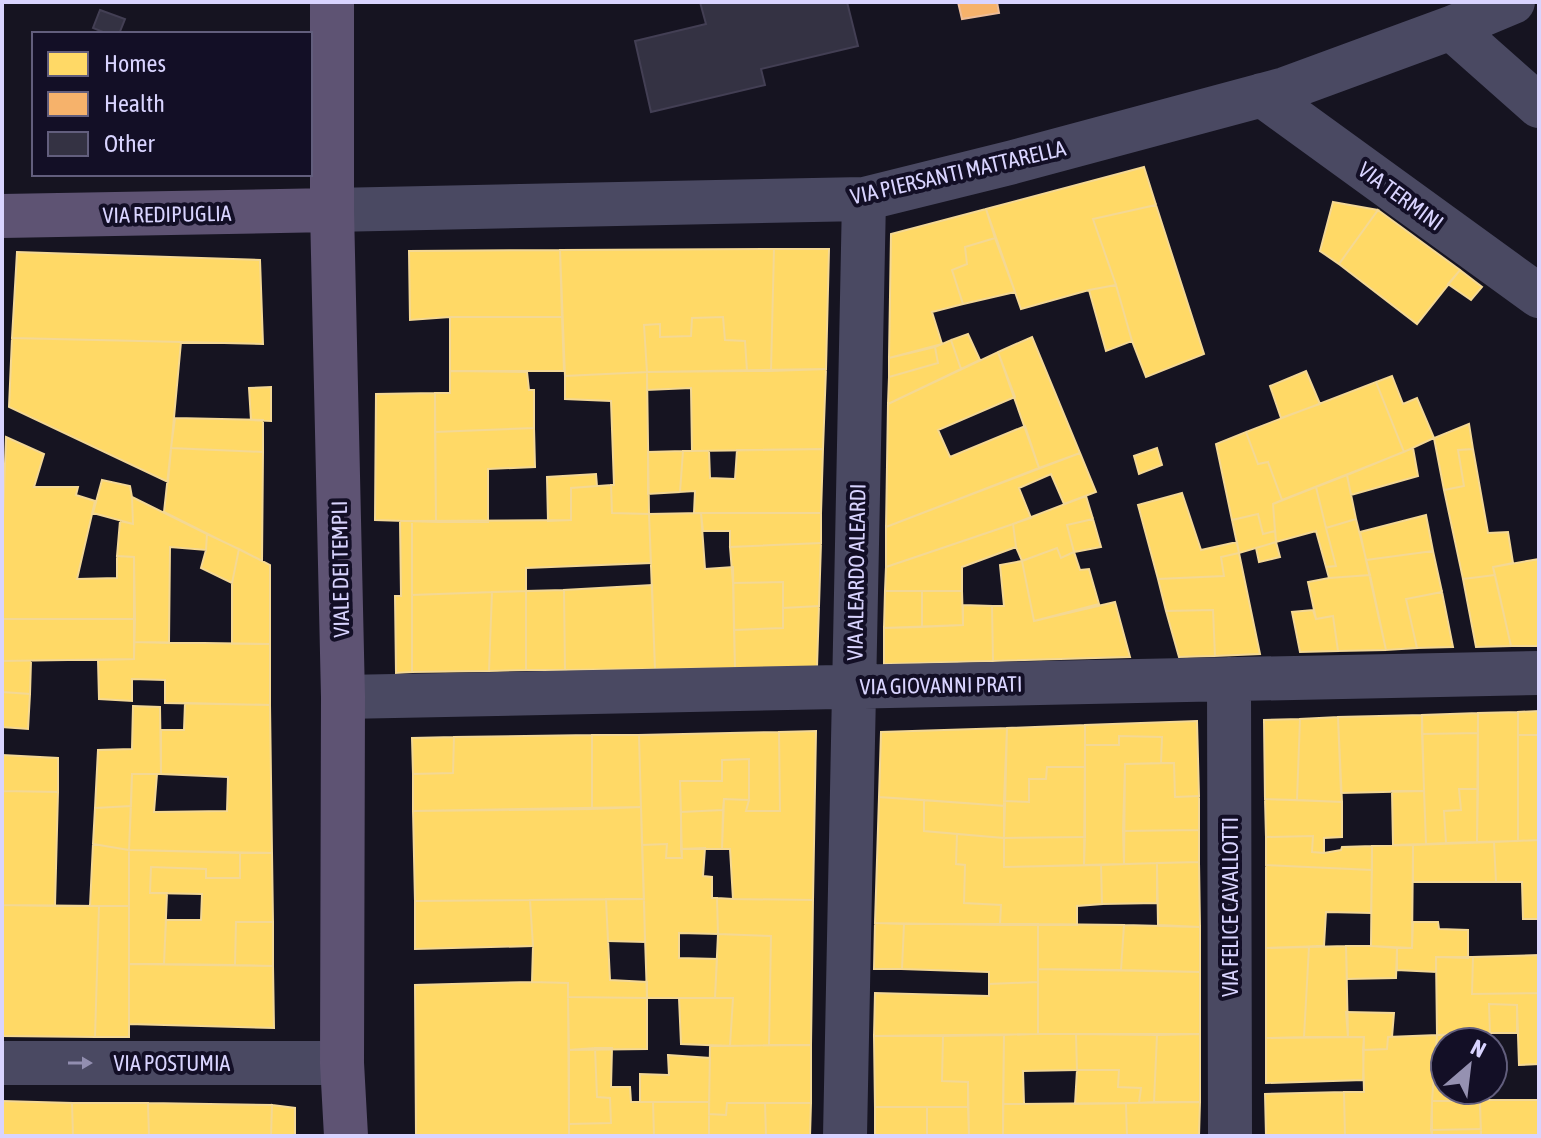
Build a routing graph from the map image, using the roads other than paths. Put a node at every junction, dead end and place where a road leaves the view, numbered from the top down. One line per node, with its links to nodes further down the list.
1 (332, 2): 7 (main road, VIALE DEI TEMPLI)
2 (1513, 2): 3 (street, VIA PIERSANTI MATTARELLA)
3 (1451, 28): 4 (street, VIA PIERSANTI MATTARELLA); 5 (street)
4 (1262, 95): 6 (street, VIA PIERSANTI MATTARELLA); 9 (street, VIA TERMINI)
5 (1539, 106)
6 (864, 199): 7 (street, VIA PIERSANTI MATTARELLA); 12 (street, VIA ALEARDO ALEARDI)
7 (332, 210): 8 (main road, VIA REDIPUGLIA); 13 (main road, VIALE DEI TEMPLI)
8 (2, 216)
9 (1539, 296)
10 (1539, 673): 11 (street, VIA GIOVANNI PRATI)
11 (1229, 679): 12 (street, VIA GIOVANNI PRATI); 18 (street, VIA FELICE CAVALLOTTI)
12 (854, 687): 13 (street, VIA GIOVANNI PRATI); 17 (street, VIA ALEARDO ALEARDI)
13 (343, 697): 15 (main road, VIALE DEI TEMPLI)
14 (2, 1063): 15 (street, VIA POSTUMIA, one-way to 15)
15 (342, 1063): 16 (main road, VIALE DEI TEMPLI)
16 (346, 1136)
17 (845, 1136)
18 (1230, 1136)

